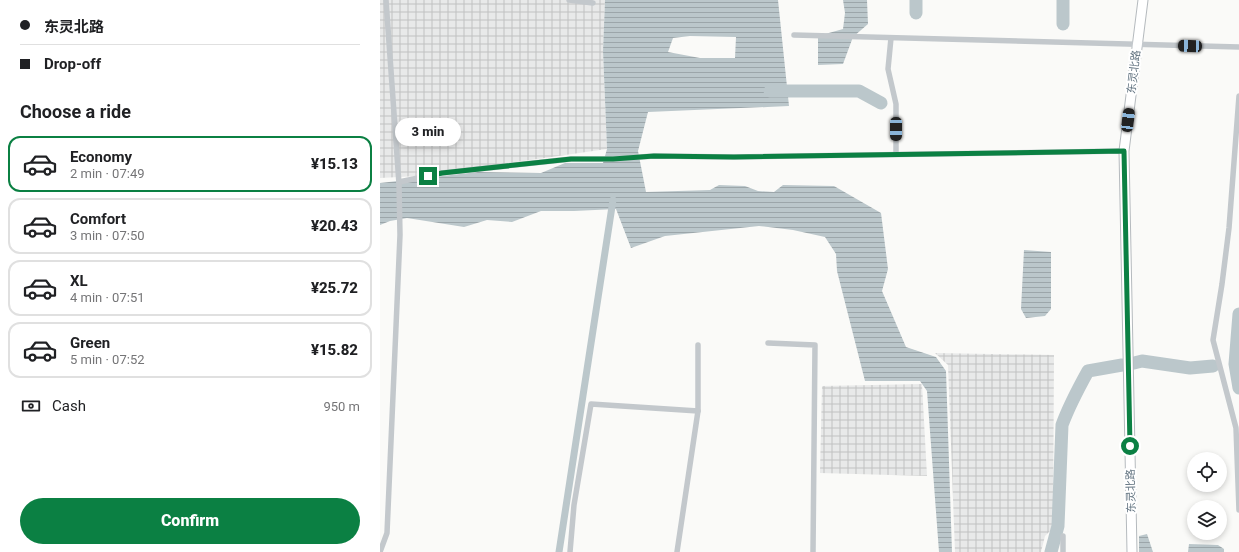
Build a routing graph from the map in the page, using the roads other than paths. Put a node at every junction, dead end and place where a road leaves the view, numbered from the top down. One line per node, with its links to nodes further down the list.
1 (386, 0): 12 (street)
2 (570, 0): 4 (street)
3 (1143, 0): 7 (main road, 东灵北路)
4 (593, 2)
5 (794, 35): 6 (street)
6 (891, 38): 7 (street); 11 (street)
7 (1138, 44): 8 (street); 10 (main road, 东灵北路)
8 (1239, 47)
9 (1239, 96): 16 (street)
10 (1124, 151): 11 (street); 23 (main road, 东灵北路)
11 (896, 154): 12 (street)
12 (399, 183): 18 (street)
13 (768, 343): 21 (street)
14 (698, 345): 15 (street)
15 (698, 411): 19 (street); 20 (street)
16 (1239, 510)
17 (1063, 536): 22 (street)
18 (380, 552)
19 (570, 552)
20 (677, 552)
21 (814, 552)
22 (1063, 552)
23 (1132, 552)

